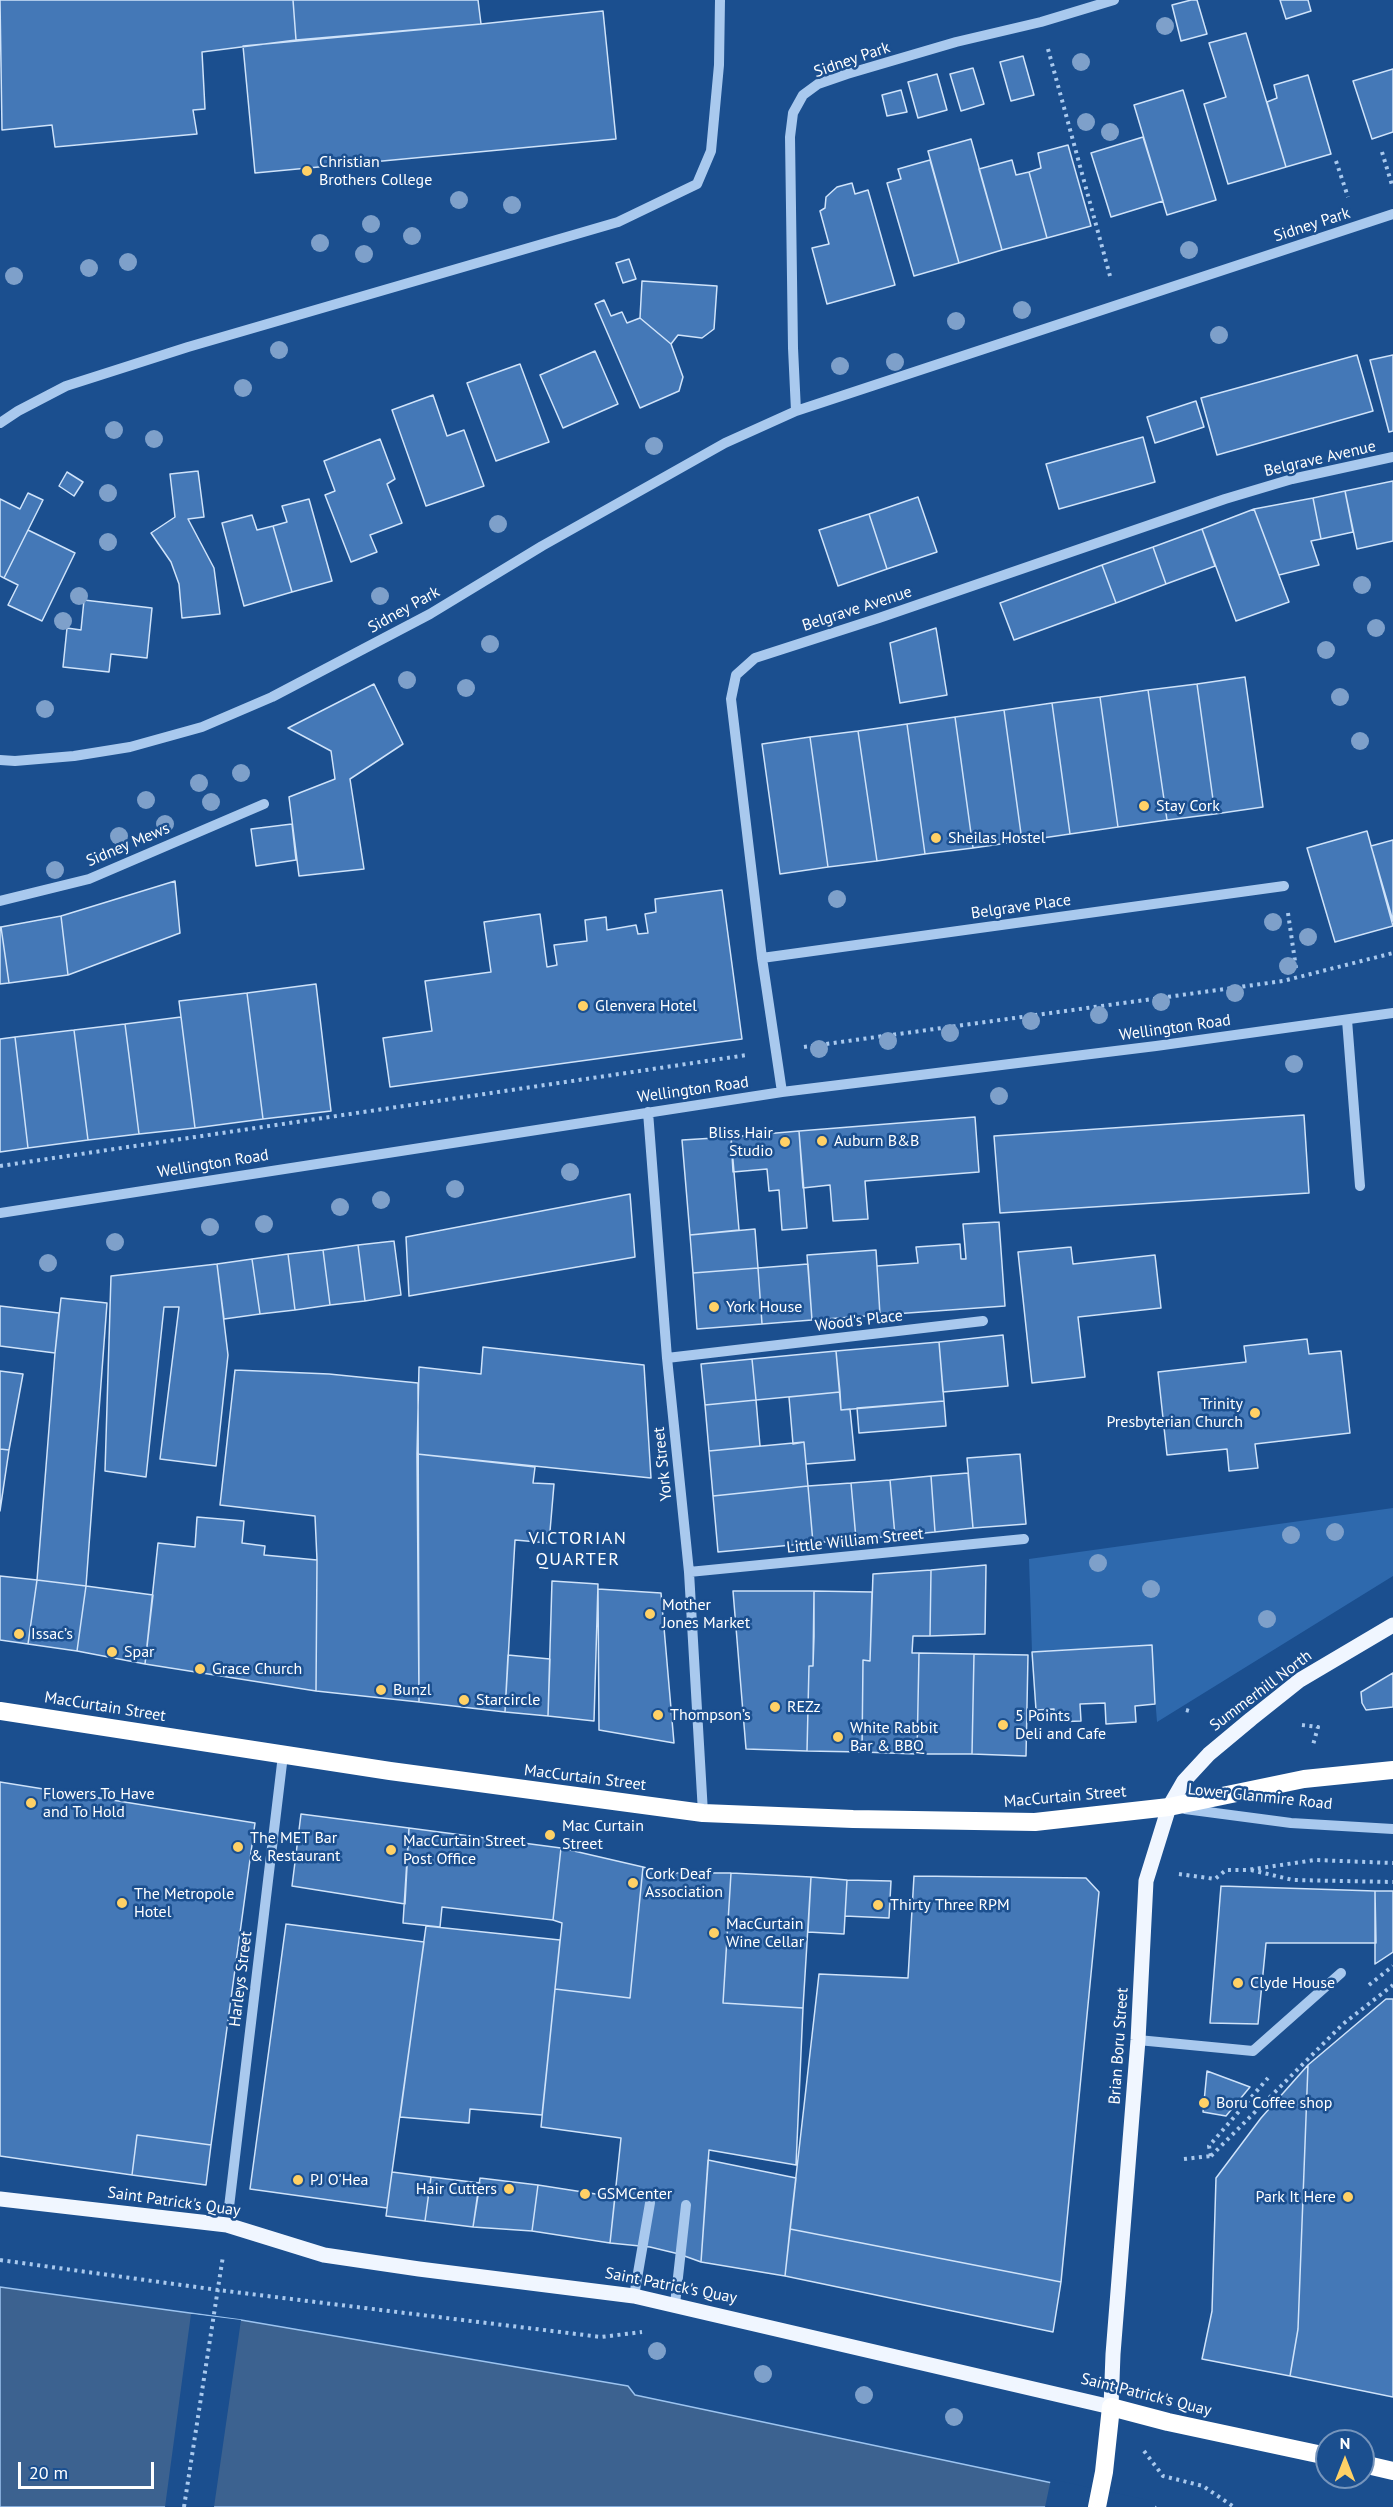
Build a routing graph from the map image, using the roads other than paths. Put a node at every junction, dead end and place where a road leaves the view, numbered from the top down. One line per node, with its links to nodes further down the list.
1 (720, 0): 5 (street)
2 (1114, 0): 4 (street, Sidney Park)
3 (1393, 214): 4 (street, Sidney Park)
4 (796, 411): 7 (street, Sidney Park)
5 (0, 423)
6 (1393, 457): 11 (street, Belgrave Avenue)
7 (0, 760)
8 (264, 804): 10 (street, Sidney Mews)
9 (1284, 886): 11 (street, Belgrave Place)
10 (0, 901)
11 (762, 958): 14 (street, Belgrave Avenue)
12 (1393, 1013): 13 (street, Wellington Road)
13 (1347, 1020): 14 (street, Wellington Road); 16 (street)
14 (782, 1092): 15 (street, Wellington Road)
15 (648, 1112): 17 (street, Wellington Road); 19 (street, York Street)
16 (1360, 1186)
17 (0, 1213)
18 (983, 1321): 19 (street, Wood's Place)
19 (667, 1358): 21 (street, York Street)
20 (1024, 1539): 21 (street, Little William Street)
21 (689, 1572): 27 (street, York Street)
22 (1393, 1625): 26 (main road, Summerhill North)
23 (0, 1710): 24 (highway, MacCurtain Street)
24 (283, 1755): 27 (highway, MacCurtain Street); 34 (street, Harleys Street)
25 (1393, 1770): 26 (highway, Lower Glanmire Road)
26 (1169, 1807): 27 (highway, MacCurtain Street); 28 (street, Lower Glanmire Road); 30 (main road, Brian Boru Street)
27 (703, 1813)
28 (1393, 1829)
29 (1341, 1973): 30 (street)
30 (1138, 2040): 37 (main road, Brian Boru Street)
31 (0, 2199): 35 (main road, Saint Patrick's Quay)
32 (650, 2203): 35 (street)
33 (686, 2205): 36 (street)
34 (229, 2206)
35 (634, 2296): 36 (main road, Saint Patrick's Quay)
36 (675, 2304): 37 (main road, Saint Patrick's Quay)
37 (1111, 2407): 38 (highway, Saint Patrick's Quay); 41 (highway)
38 (1315, 2453)
39 (1375, 2467): 40 (highway)
40 (1393, 2471)
41 (1097, 2507)

